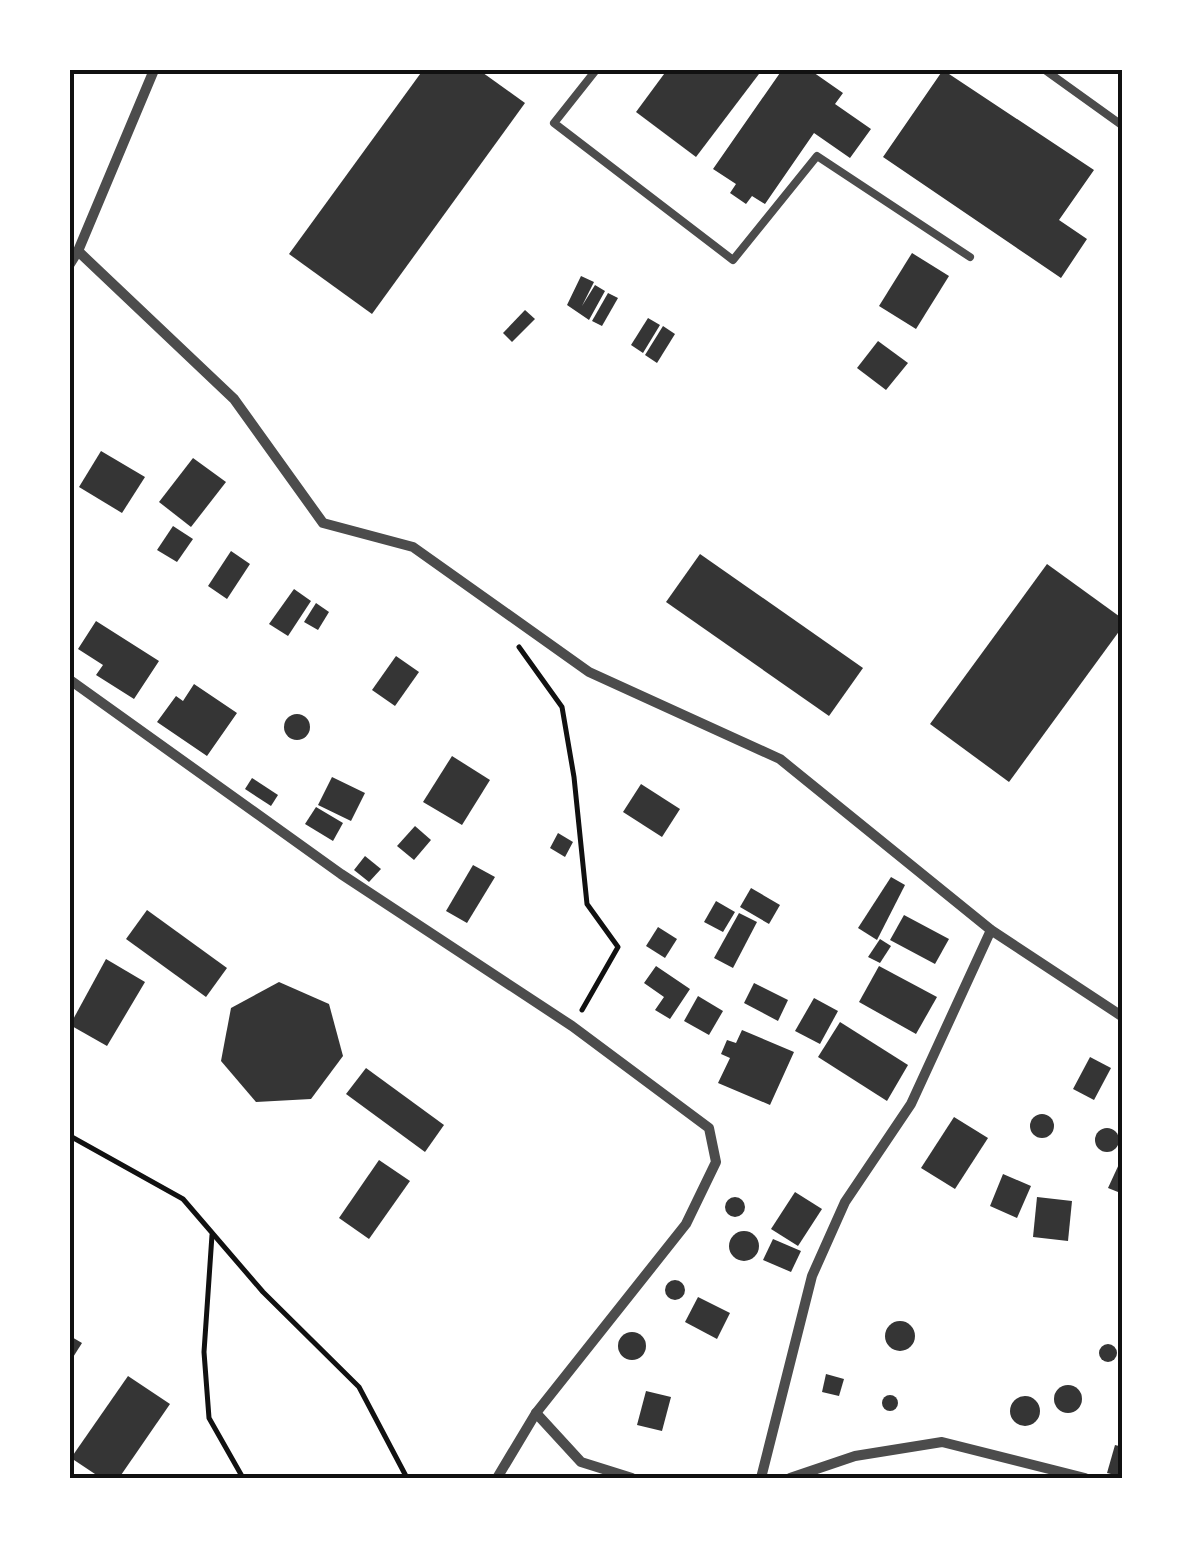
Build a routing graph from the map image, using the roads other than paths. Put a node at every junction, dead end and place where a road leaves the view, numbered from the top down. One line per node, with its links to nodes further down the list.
1 (154, 70): 5 (street)
2 (596, 70): 6 (lane)
3 (1045, 70): 4 (lane)
4 (1123, 126)
5 (78, 251): 7 (street); 9 (street)
6 (970, 257)
7 (70, 264)
8 (70, 680): 11 (street)
9 (991, 930): 10 (street); 14 (street)
10 (1123, 1017)
11 (536, 1414): 12 (street); 13 (street)
12 (496, 1478)
13 (632, 1478)
14 (761, 1478)
15 (790, 1478): 16 (street)
16 (1085, 1478)

